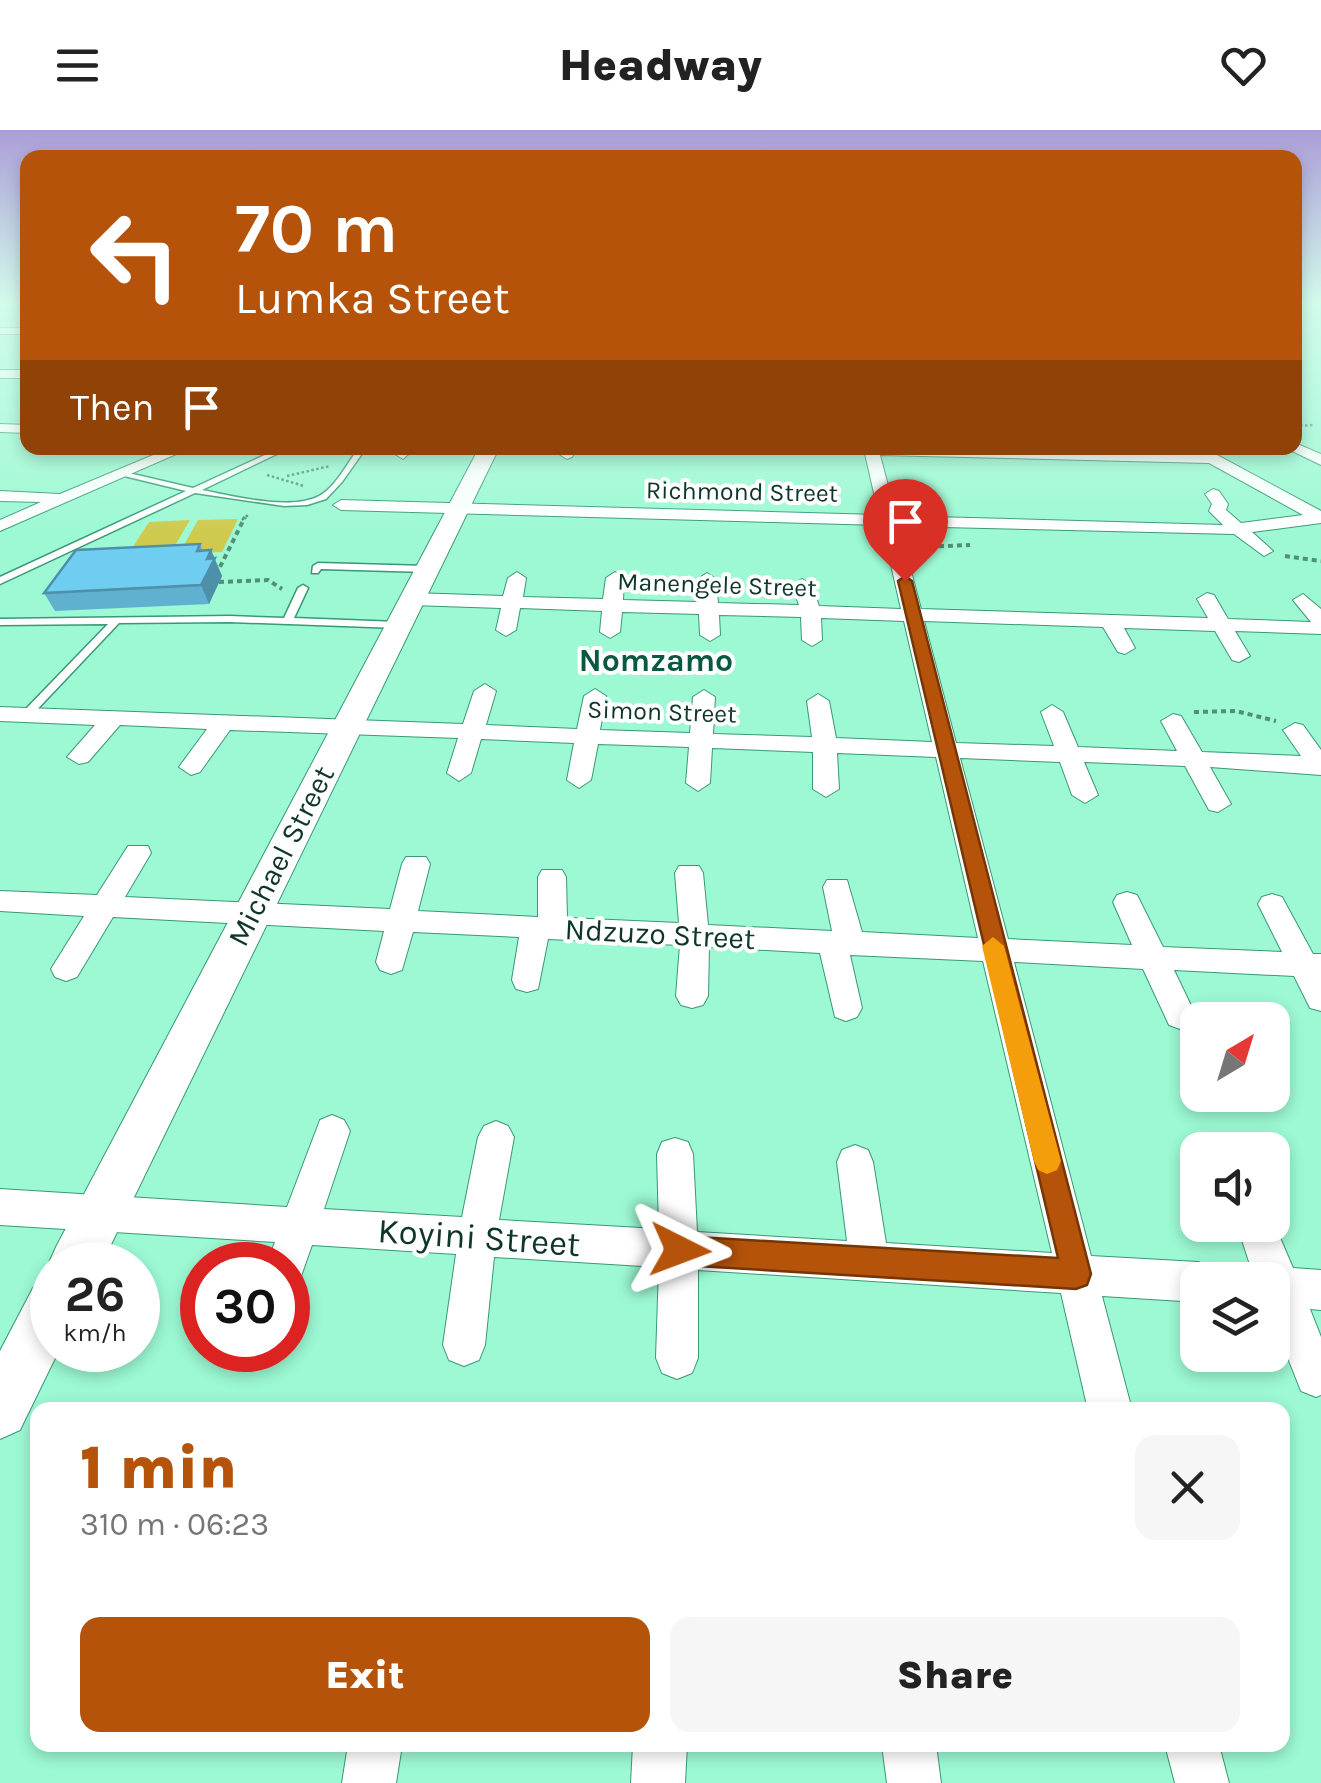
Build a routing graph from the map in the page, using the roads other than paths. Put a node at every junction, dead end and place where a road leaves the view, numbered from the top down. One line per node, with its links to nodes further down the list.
1 (165, 455): 11 (street)
2 (270, 455): 15 (lane)
3 (356, 455): 22 (lane)
4 (485, 455): 26 (street, Michael Street)
5 (874, 455): 38 (street)
6 (956, 455): 9 (street)
7 (1104, 455): 10 (street)
8 (1206, 455): 14 (street)
9 (1031, 456)
10 (1117, 472)
11 (122, 473): 15 (lane); 21 (street)
12 (40, 476): 20 (street)
13 (1292, 478): 14 (street)
14 (1261, 485): 30 (street)
15 (190, 492): 22 (lane); 49 (lane)
16 (550, 492): 27 (street)
17 (1213, 494): 35 (street)
18 (715, 496): 28 (street)
19 (799, 496): 29 (street)
20 (8, 497): 21 (street)
21 (64, 498): 33 (street)
22 (332, 500): 26 (street, Richmond Street)
23 (970, 503): 32 (street)
24 (631, 505): 27 (street, Richmond Street); 28 (street, Richmond Street); 37 (street)
25 (1142, 506): 34 (street)
26 (457, 509): 27 (street, Richmond Street); 54 (street, Michael Street)
27 (545, 511): 36 (street)
28 (716, 516): 29 (street, Richmond Street); 39 (street)
29 (801, 518): 38 (street, Richmond Street); 40 (street)
30 (1321, 518): 35 (street, Richmond Street)
31 (1063, 519): 32 (street, Richmond Street); 34 (street, Richmond Street); 42 (street)
32 (977, 522): 38 (street, Richmond Street); 41 (street)
33 (0, 526)
34 (1154, 528): 35 (street, Richmond Street); 43 (street)
35 (1236, 530): 44 (street)
36 (542, 531)
37 (628, 533)
38 (892, 534): 61 (street)
39 (716, 536)
40 (804, 539)
41 (988, 544)
42 (1078, 547)
43 (1167, 548)
44 (1264, 551)
45 (316, 569): 54 (lane)
46 (517, 578): 57 (street)
47 (615, 578): 58 (street)
48 (708, 579): 59 (street)
49 (0, 581)
50 (802, 585): 60 (street)
51 (304, 588): 64 (lane)
52 (1004, 595): 62 (street)
53 (1102, 597): 65 (street)
54 (412, 598): 57 (street, Manengele Street); 64 (lane); 86 (street, Michael Street)
55 (1207, 598): 67 (street)
56 (1303, 600): 68 (street)
57 (511, 602): 58 (street, Manengele Street); 69 (street)
58 (615, 606): 59 (street, Manengele Street); 70 (street)
59 (712, 608): 60 (street, Manengele Street); 71 (street)
60 (811, 612): 61 (street, Manengele Street); 72 (street)
61 (914, 614): 62 (street, Manengele Street); 92 (street)
62 (1014, 618): 65 (street, Manengele Street); 73 (street)
63 (116, 621): 64 (lane); 66 (lane); 82 (lane)
64 (288, 621)
65 (1115, 621): 67 (street, Manengele Street); 74 (street)
66 (0, 622)
67 (1223, 625): 68 (street, Manengele Street); 75 (street)
68 (1321, 625)
69 (506, 630)
70 (610, 632)
71 (710, 635)
72 (812, 640)
73 (1024, 643)
74 (1124, 648)
75 (1239, 656)
76 (485, 691): 88 (street)
77 (595, 696): 89 (street)
78 (704, 697): 90 (street)
79 (818, 701): 91 (street)
80 (1052, 712): 93 (street)
81 (0, 714): 82 (street, Simon Street)
82 (26, 716): 83 (street, Simon Street)
83 (114, 718): 84 (street, Simon Street); 94 (street)
84 (223, 722): 86 (street, Simon Street); 97 (street)
85 (1173, 722): 95 (street)
86 (346, 727): 88 (street, Simon Street); 113 (street, Michael Street)
87 (1296, 730): 96 (street)
88 (475, 732): 89 (street, Simon Street); 98 (street)
89 (588, 736): 90 (street, Simon Street); 99 (street)
90 (700, 740): 91 (street, Simon Street); 100 (street)
91 (825, 745): 92 (street, Simon Street); 101 (street)
92 (948, 749): 93 (street, Simon Street); 118 (street)
93 (1070, 754): 95 (street, Simon Street); 102 (street)
94 (80, 757)
95 (1196, 759): 96 (street, Simon Street); 103 (street)
96 (1320, 765)
97 (192, 767)
98 (460, 773)
99 (579, 780)
100 (698, 782)
101 (826, 789)
102 (1085, 795)
103 (1218, 804)
104 (138, 853): 112 (street)
105 (416, 864): 114 (street)
106 (689, 874): 116 (street)
107 (552, 877): 115 (street)
108 (836, 888): 117 (street)
109 (0, 901): 112 (street, Ndzuzo Street)
110 (1128, 902): 119 (street)
111 (1272, 904): 121 (street)
112 (107, 906): 113 (street, Ndzuzo Street); 122 (street)
113 (252, 914): 114 (street, Ndzuzo Street); 133 (street, Michael Street)
114 (399, 922): 115 (street, Ndzuzo Street); 120 (street)
115 (544, 929): 116 (street, Ndzuzo Street); 123 (street)
116 (695, 936): 117 (street, Ndzuzo Street); 124 (street)
117 (841, 944): 118 (street, Ndzuzo Street); 126 (street)
118 (994, 951): 119 (street, Ndzuzo Street); 141 (street)
119 (1152, 958): 121 (street, Ndzuzo Street); 127 (street)
120 (390, 962)
121 (1312, 965): 125 (street)
122 (66, 969)
123 (527, 980)
124 (692, 996)
125 (1321, 999)
126 (846, 1008)
127 (1180, 1016)
128 (332, 1132): 134 (street)
129 (496, 1137): 135 (street)
130 (675, 1154): 139 (street)
131 (855, 1162): 140 (street)
132 (0, 1207): 133 (street, Koyini Street)
133 (100, 1214): 134 (street, Koyini Street); 136 (street, Michael Street)
134 (302, 1224): 135 (street, Koyini Street); 137 (street)
135 (477, 1238): 139 (street, Koyini Street); 144 (street)
136 (86, 1242)
137 (295, 1242)
138 (1266, 1242): 143 (street)
139 (680, 1250): 140 (street, Koyini Street); 146 (street)
140 (869, 1262): 141 (street, Koyini Street)
141 (1076, 1274): 142 (street, Koyini Street); 148 (street)
142 (1180, 1281)
143 (1292, 1288): 147 (street)
144 (464, 1345)
145 (30, 1351): 149 (street)
146 (677, 1358)
147 (1316, 1376)
148 (1108, 1402)
149 (0, 1410)
150 (375, 1752): 154 (street)
151 (660, 1752): 155 (street)
152 (910, 1752): 156 (street)
153 (1194, 1752): 157 (street)
154 (369, 1783)
155 (658, 1783)
156 (914, 1783)
157 (1202, 1783)

